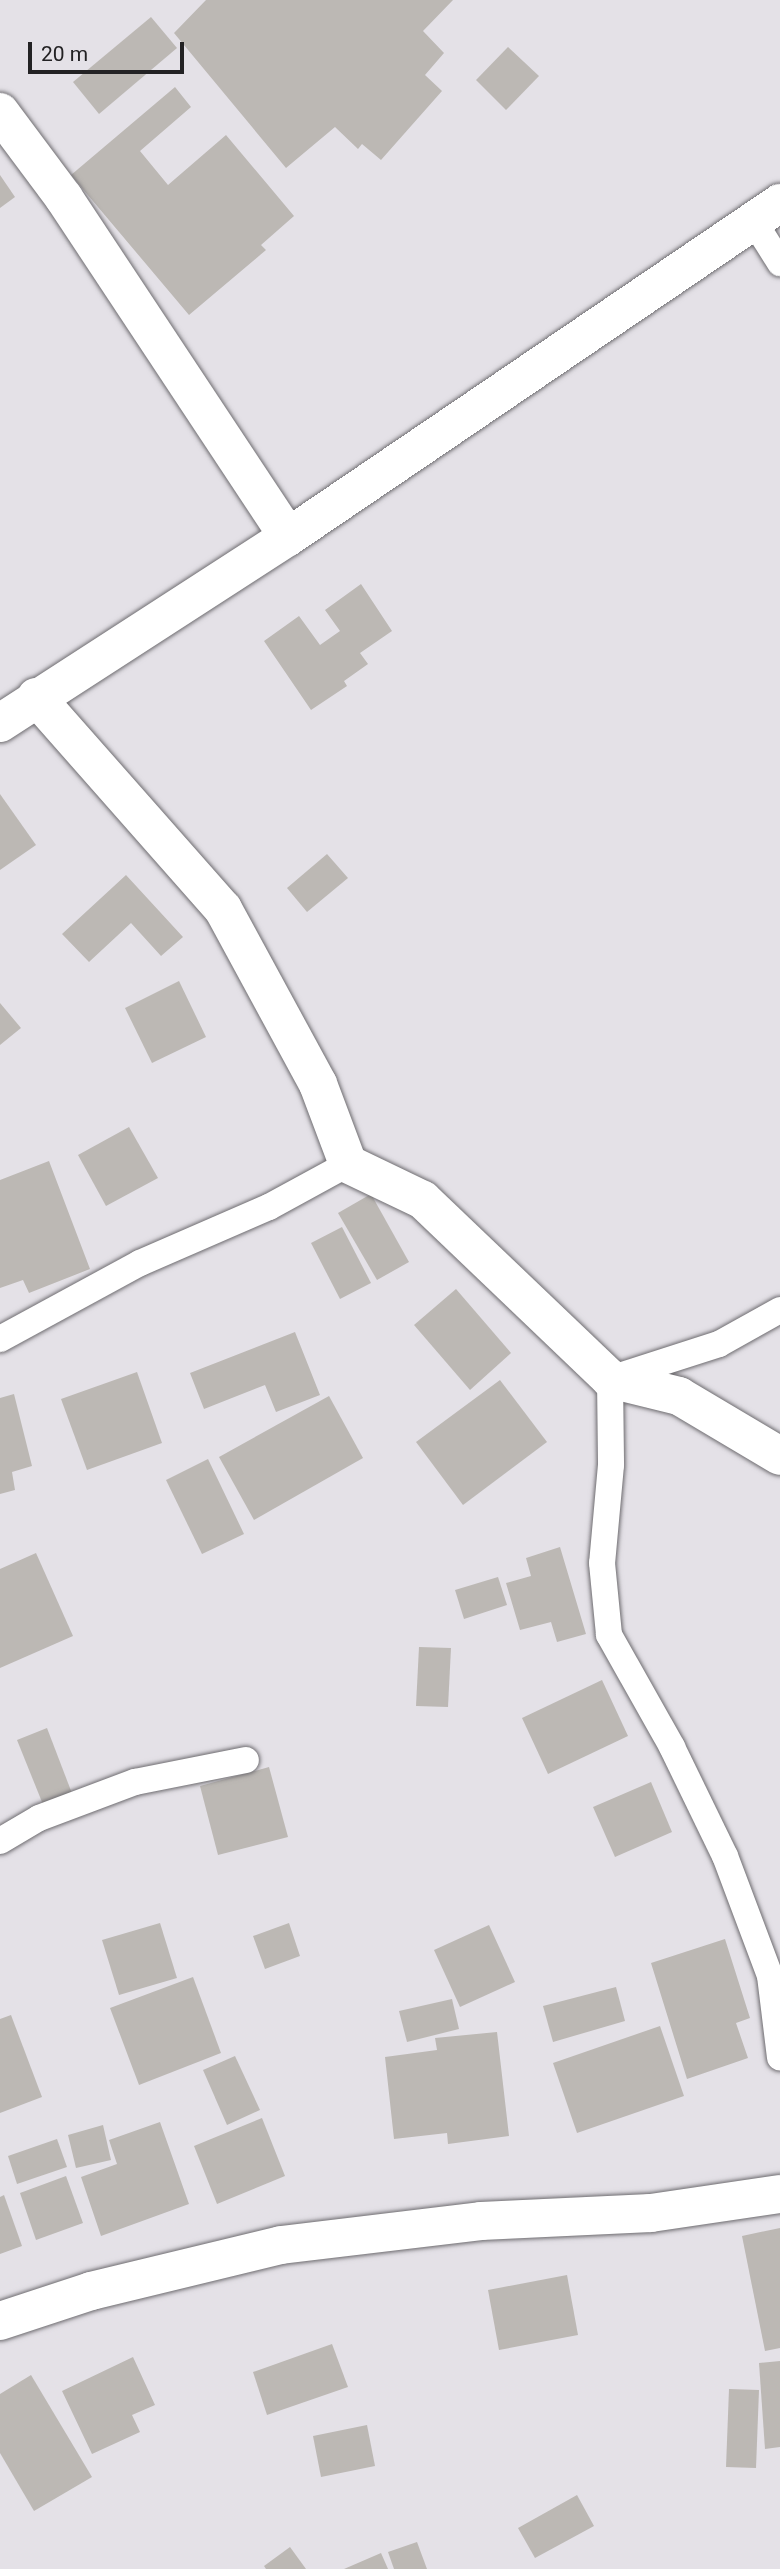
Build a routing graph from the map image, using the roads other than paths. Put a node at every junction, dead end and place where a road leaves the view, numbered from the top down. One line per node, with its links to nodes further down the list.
1 (0, 112): 4 (street)
2 (766, 211): 3 (lane); 4 (street)
3 (780, 263)
4 (288, 537): 5 (street)
5 (36, 697): 6 (street); 7 (street)
6 (0, 723)
7 (348, 1164): 9 (lane); 10 (street)
8 (780, 1310): 10 (lane)
9 (0, 1339)
10 (610, 1379): 11 (street); 14 (lane)
11 (780, 1456)
12 (246, 1760): 13 (lane)
13 (0, 1841)
14 (780, 2057)
15 (780, 2194): 16 (street)
16 (0, 2322)

